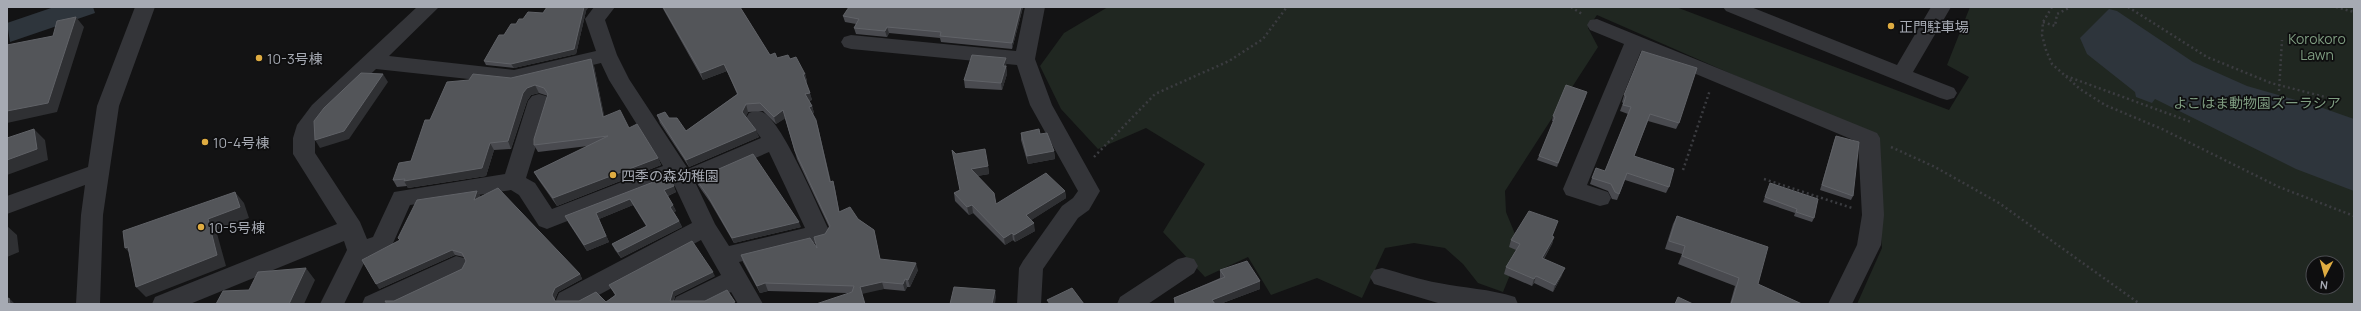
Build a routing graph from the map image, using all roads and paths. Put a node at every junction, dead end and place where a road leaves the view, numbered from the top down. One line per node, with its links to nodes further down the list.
1 (146, 7): 34 (street)
2 (429, 7): 20 (street)
3 (605, 7): 18 (street)
4 (1035, 7): 19 (street)
5 (1287, 7): 35 (path)
6 (1733, 7): 22 (street)
7 (1941, 7): 22 (street)
8 (2052, 7): 13 (path)
9 (2071, 7): 13 (path)
10 (2128, 7): 24 (path)
11 (2336, 7): 12 (path)
12 (2354, 12)
13 (2043, 22): 23 (path)
14 (1597, 25): 17 (street)
15 (2282, 40): 24 (path)
16 (851, 42): 19 (street)
17 (1635, 42): 21 (street); 39 (street)
18 (607, 55): 20 (street); 36 (street)
19 (1025, 59): 35 (street)
20 (370, 61): 44 (street)
21 (1716, 73): 31 (street); 33 (path)
22 (1902, 73): 26 (street)
23 (2064, 75): 30 (path); 42 (path)
24 (2280, 85): 25 (path); 27 (path)
25 (2279, 91)
26 (1948, 93)
27 (2329, 98)
28 (539, 101): 38 (street)
29 (757, 118): 32 (street)
30 (2191, 122)
31 (1869, 138): 41 (street); 62 (path)
32 (775, 141): 36 (street); 46 (street)
33 (1683, 170)
34 (98, 172): 40 (street); 52 (street)
35 (1079, 172): 58 (street)
36 (679, 175): 38 (street); 43 (street)
37 (1764, 179): 41 (path)
38 (514, 181): 45 (street)
39 (1600, 198)
40 (7, 205)
41 (1873, 215): 61 (street)
42 (2354, 216)
43 (705, 227): 46 (street); 51 (street)
44 (352, 228): 45 (street); 53 (street)
45 (360, 250): 54 (street)
46 (723, 257): 50 (street)
47 (456, 265): 55 (street)
48 (1186, 266): 59 (street)
49 (1382, 276): 60 (street)
50 (736, 278): 56 (street); 57 (street)
51 (568, 300)
52 (88, 304)
53 (164, 304)
54 (332, 304)
55 (374, 304)
56 (685, 304)
57 (751, 304)
58 (1029, 304)
59 (1129, 304)
60 (1506, 304)
61 (1840, 304)
62 (2140, 304)

